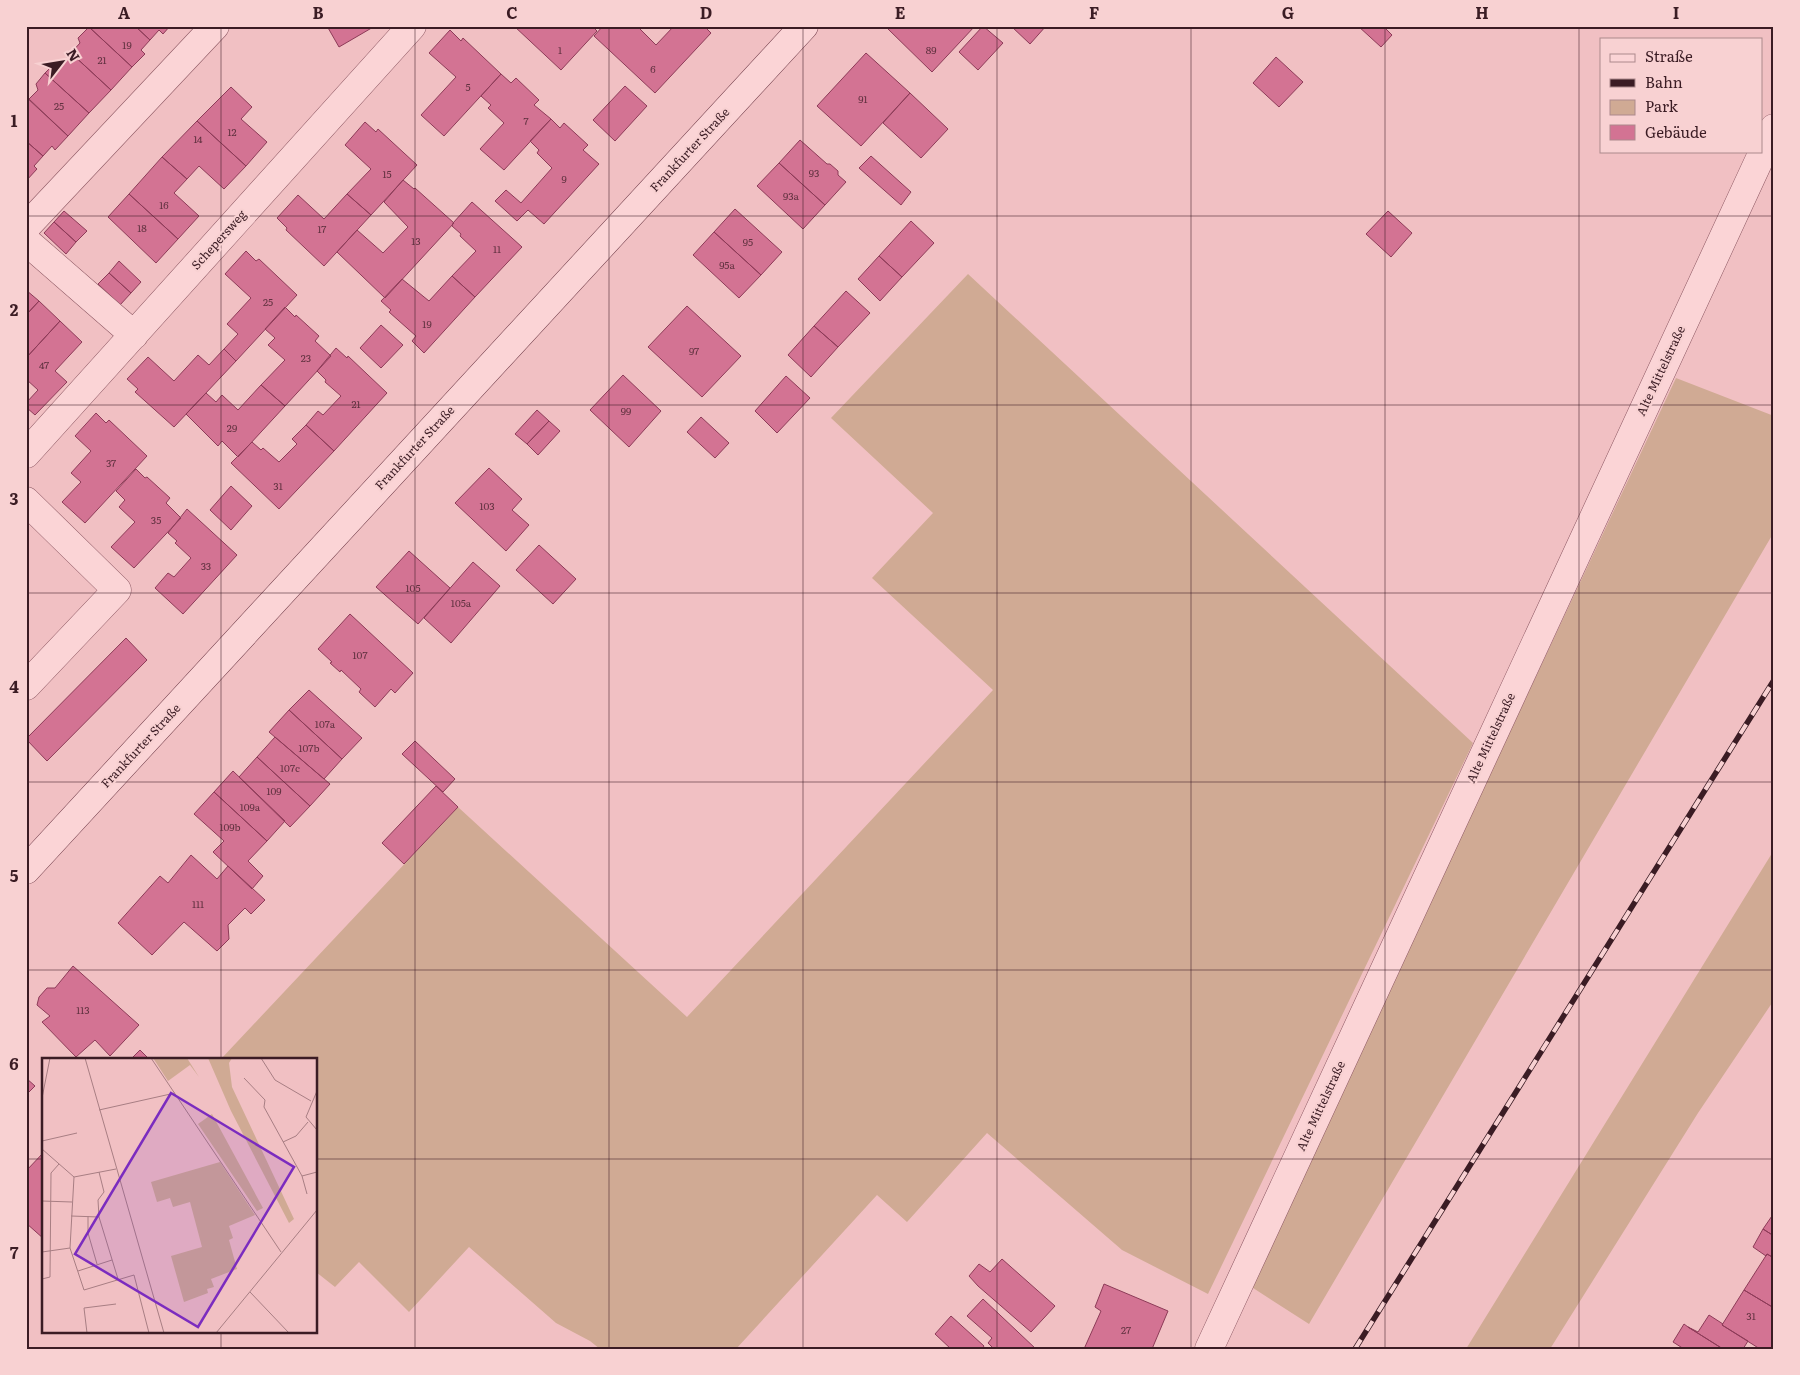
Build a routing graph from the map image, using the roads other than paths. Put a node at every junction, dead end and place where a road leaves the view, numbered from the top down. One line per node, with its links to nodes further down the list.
1 (215, 26): 5 (street)
2 (412, 26): 7 (street, Schepersweg)
3 (804, 26): 11 (street, Frankfurter Straße)
4 (1774, 128): 12 (street, Alte Mittelstraße)
5 (26, 227)
6 (26, 241): 7 (street)
7 (134, 335): 8 (street, Schepersweg)
8 (26, 454)
9 (26, 501): 10 (street)
10 (26, 686)
11 (26, 870)
12 (1209, 1349)

